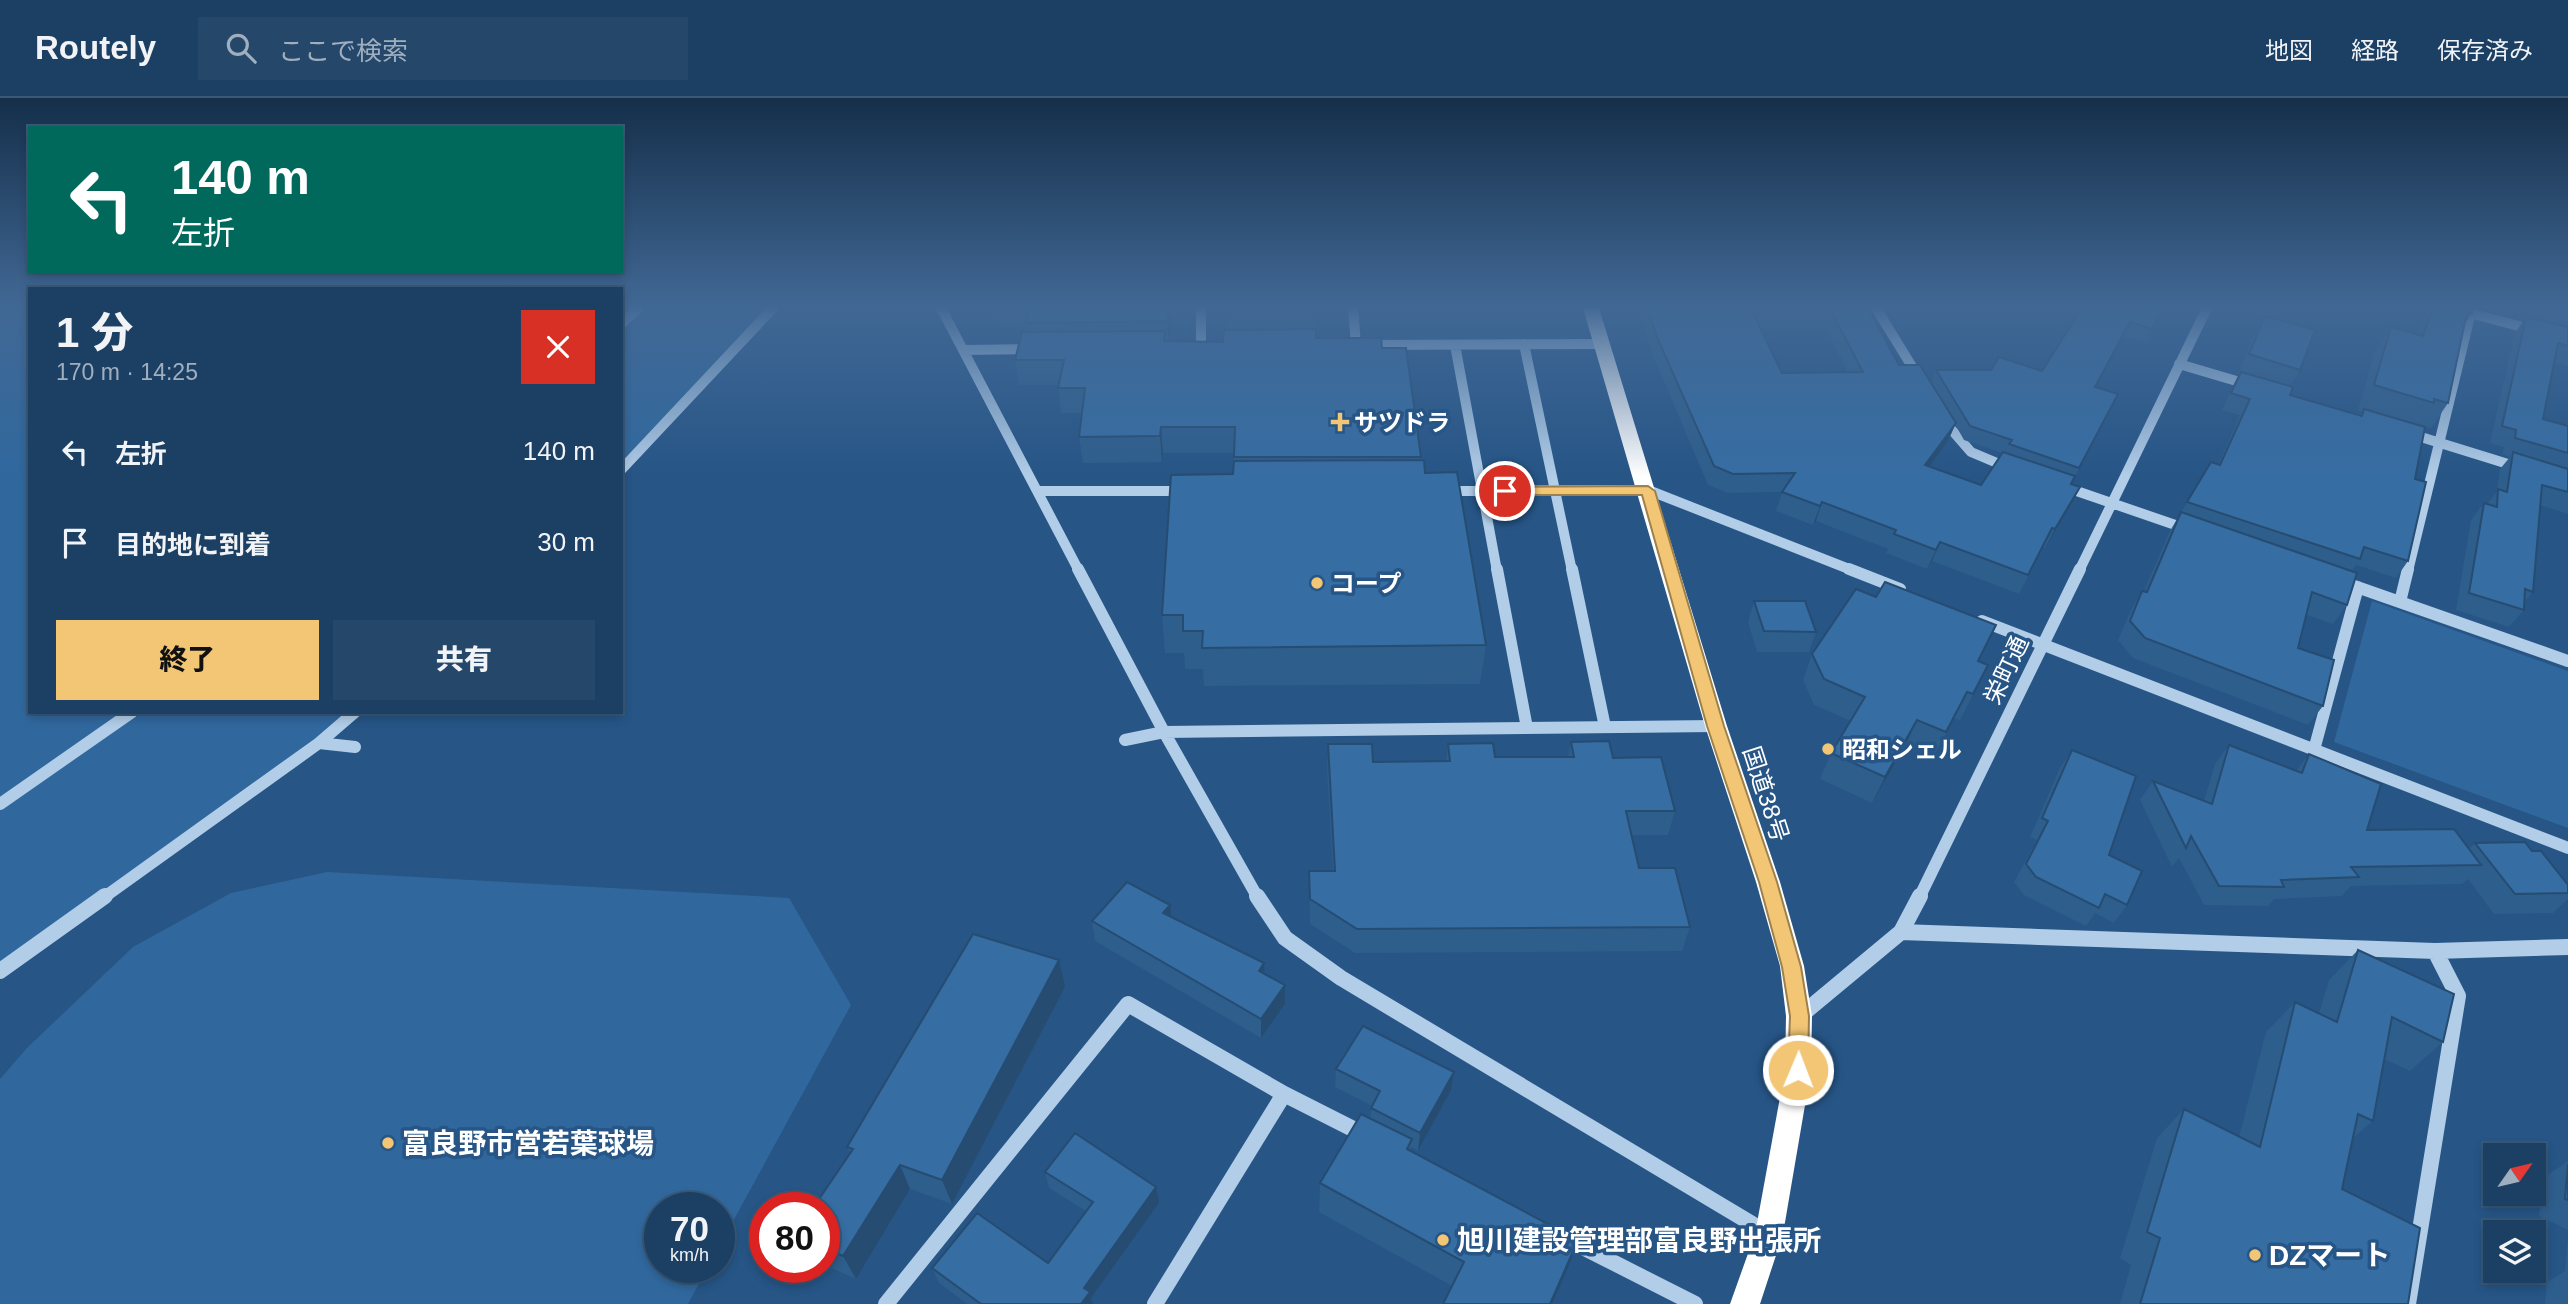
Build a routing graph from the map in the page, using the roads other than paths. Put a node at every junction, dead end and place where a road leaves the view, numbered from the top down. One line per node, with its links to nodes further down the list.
1 (721, 364): 15 (street)
2 (971, 364): 19 (street)
3 (1458, 364): 22 (street)
4 (1528, 364): 23 (street)
5 (1608, 364): 24 (highway, 国道38号)
6 (1910, 364): 11 (street)
7 (2179, 364): 25 (street, 栄町通)
8 (2180, 364): 10 (street)
9 (2459, 364): 14 (street)
10 (2258, 387)
11 (1924, 388)
12 (1938, 410): 17 (street)
13 (2402, 431): 14 (street)
14 (2441, 443): 16 (street); 30 (street)
15 (623, 468)
16 (2530, 470)
17 (2026, 474)
18 (2051, 482): 25 (street)
19 (1037, 491): 20 (street); 39 (street)
20 (1203, 491)
21 (1425, 491): 22 (street)
22 (1480, 491): 23 (street); 38 (street)
23 (1555, 491): 24 (street); 37 (street)
24 (1648, 491): 29 (street); 36 (highway, 国道38号)
25 (2111, 503): 26 (street); 32 (street, 栄町通)
26 (2202, 534)
27 (2319, 573): 28 (street)
28 (2358, 587): 30 (street); 43 (street)
29 (1915, 595)
30 (2400, 602): 33 (street)
31 (1966, 614): 32 (street)
32 (2042, 644): 43 (street); 46 (street, 栄町通)
33 (2568, 661)
34 (129, 714): 44 (street)
35 (353, 714): 41 (street)
36 (1716, 726): 37 (street); 50 (highway, 国道38号)
37 (1605, 727): 38 (street)
38 (1527, 728): 39 (street)
39 (1164, 732): 40 (street); 54 (street)
40 (1125, 740)
41 (319, 743): 42 (street); 49 (street)
42 (355, 747)
43 (2314, 750): 45 (street)
44 (0, 804)
45 (2568, 848)
46 (1901, 932): 48 (street); 50 (street, 栄町通)
47 (2568, 947): 48 (street)
48 (2435, 951): 59 (street)
49 (0, 971)
50 (1799, 1016): 54 (highway, 国道38号)
51 (1284, 1094): 52 (street); 55 (street); 56 (street)
52 (1384, 1145)
53 (1545, 1228): 57 (street)
54 (1769, 1234): 58 (highway, 国道38号)
55 (886, 1304)
56 (1155, 1304)
57 (1695, 1304)
58 (1745, 1304)
59 (2408, 1304)

